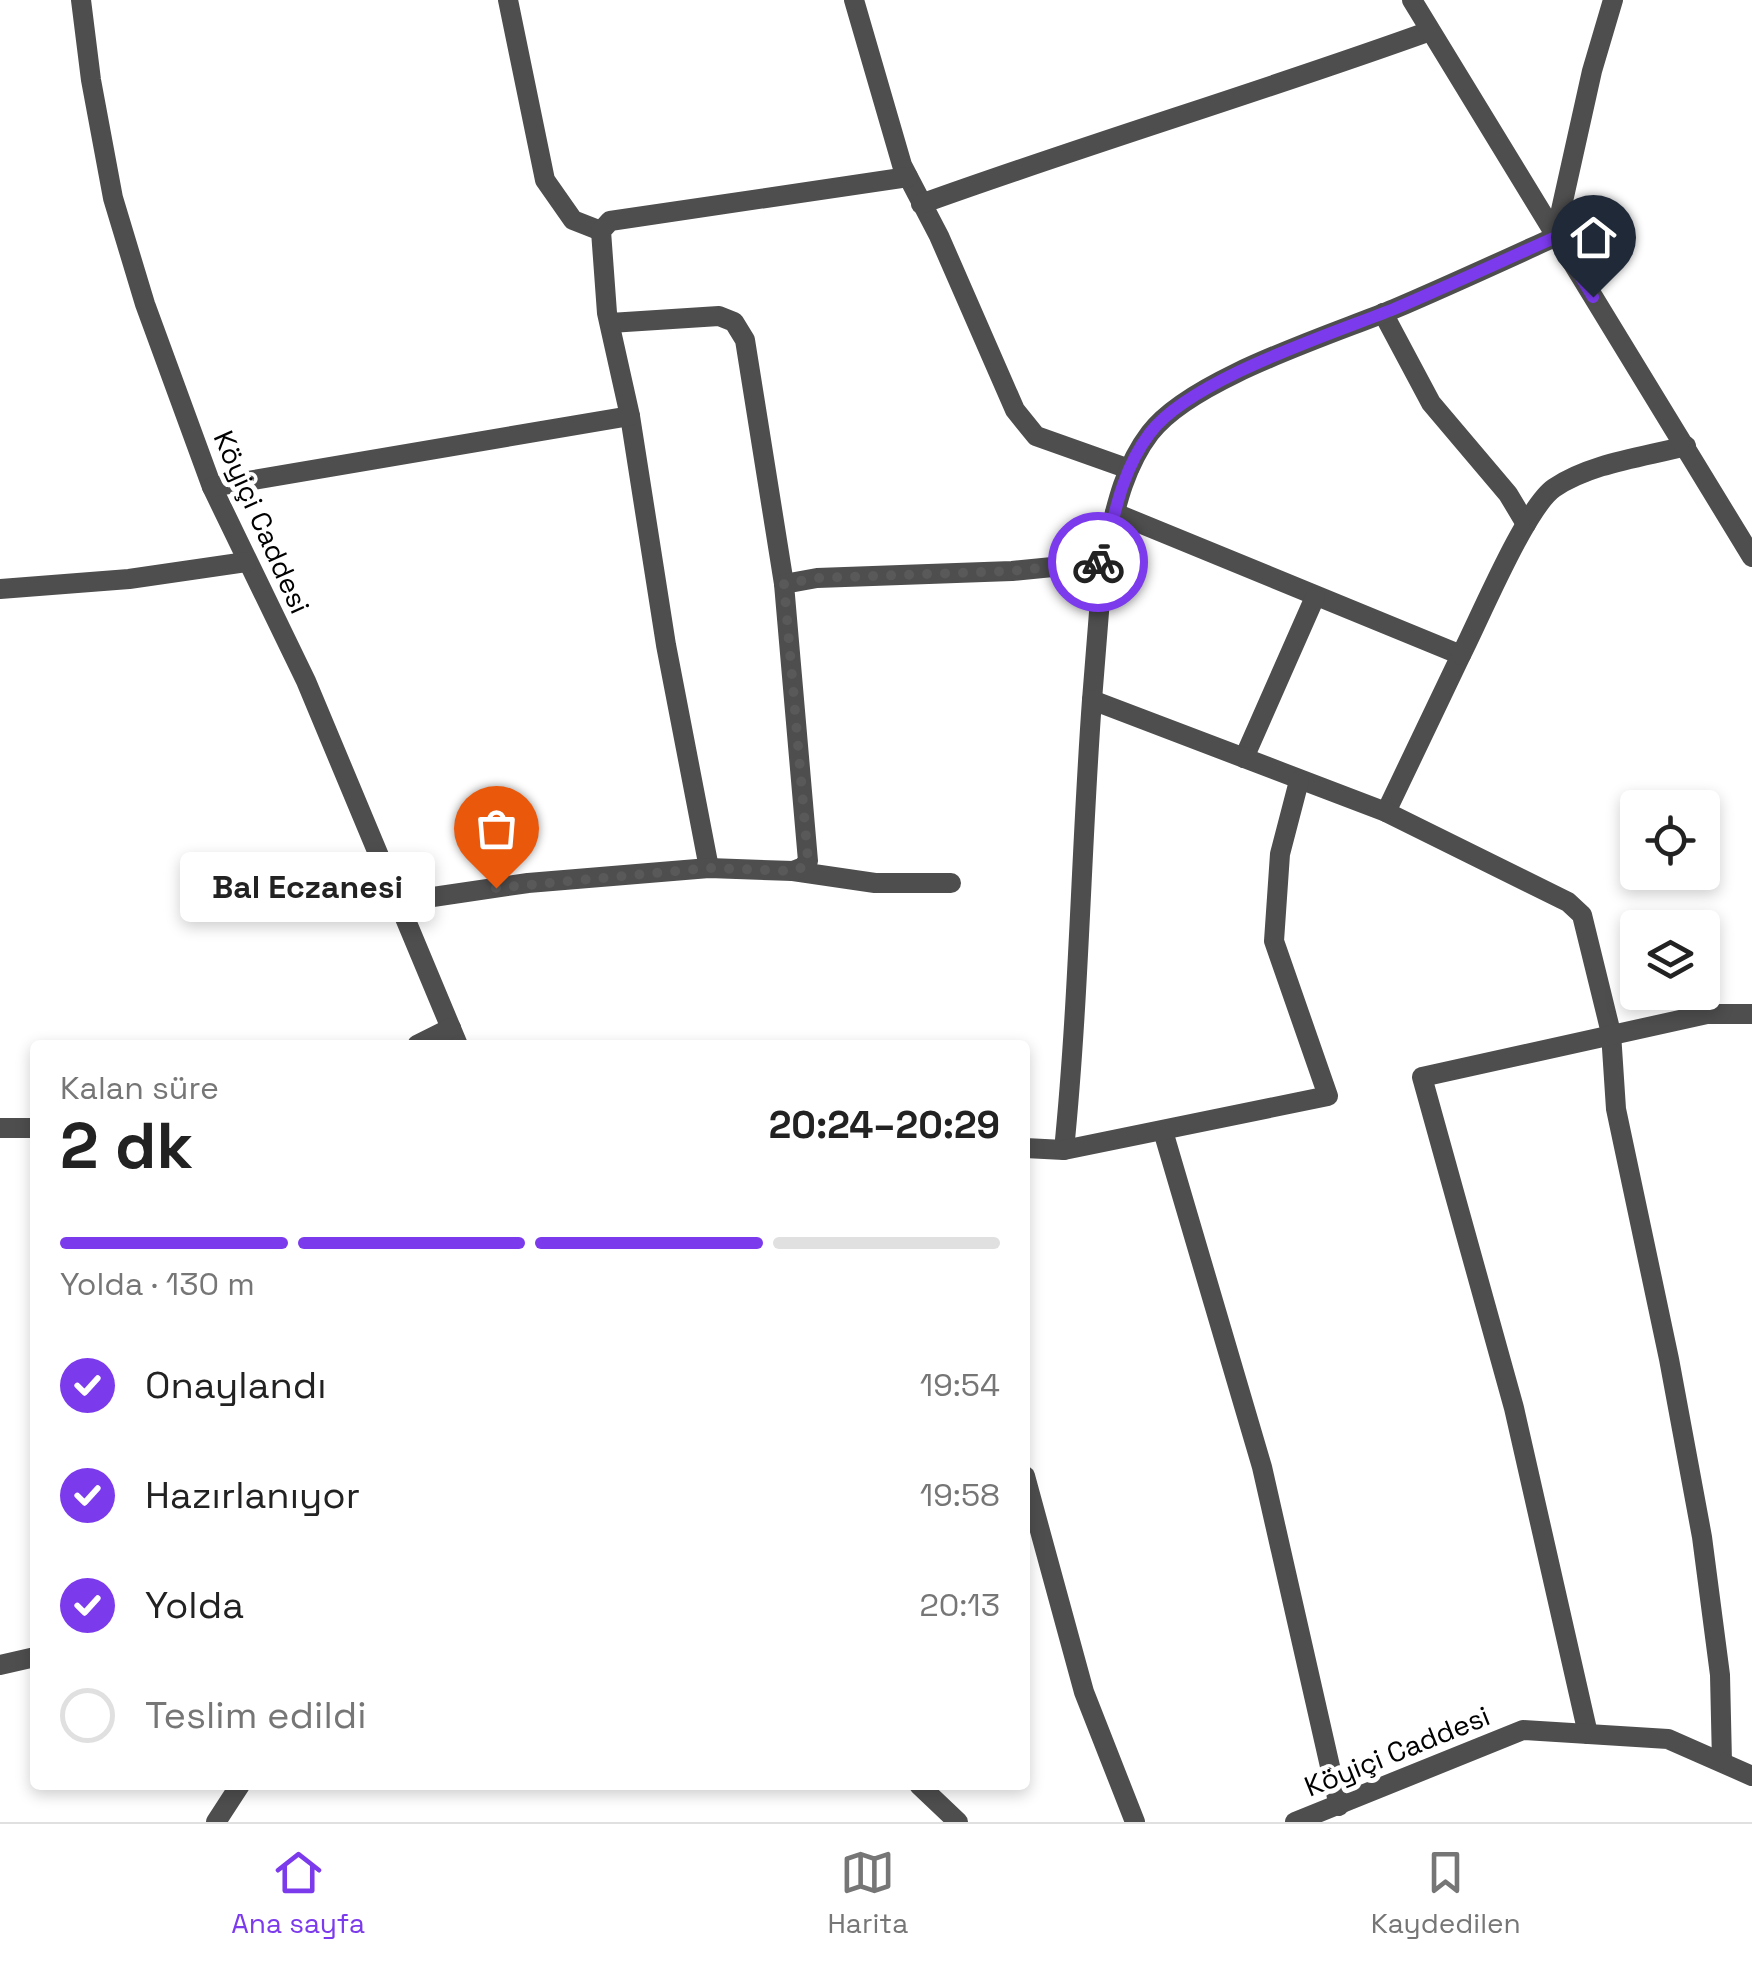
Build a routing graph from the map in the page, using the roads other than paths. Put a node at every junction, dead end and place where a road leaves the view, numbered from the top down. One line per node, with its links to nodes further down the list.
1 (81, 0): 16 (street, Köyiçi Caddesi)
2 (508, 0): 9 (street)
3 (854, 0): 7 (street)
4 (1412, 0): 6 (street)
5 (1612, 0): 10 (street)
6 (1430, 31): 8 (street); 10 (street)
7 (908, 177): 8 (street); 9 (street)
8 (921, 204): 15 (street)
9 (601, 230): 12 (street)
10 (1556, 237): 11 (street); 14 (street)
11 (1383, 313): 15 (street); 18 (street)
12 (610, 323): 13 (street); 22 (street)
13 (630, 416): 16 (street); 30 (street)
14 (1686, 446): 18 (street); 19 (street)
15 (1129, 469): 17 (street)
16 (212, 487): 20 (street, Köyiçi Caddesi)
17 (1115, 513): 21 (street); 24 (street)
18 (1526, 524): 25 (street)
19 (1752, 558)
20 (246, 562): 23 (street); 33 (street, Köyiçi Caddesi)
21 (1103, 562): 22 (street); 26 (street)
22 (784, 584): 31 (street)
23 (0, 589)
24 (1316, 596): 25 (street); 27 (street)
25 (1461, 656): 29 (street)
26 (1092, 700): 27 (street); 41 (street)
27 (1244, 758): 28 (street)
28 (1299, 780): 29 (street); 39 (street)
29 (1386, 812): 35 (street)
30 (709, 868): 31 (street); 33 (street)
31 (792, 871): 32 (street)
32 (951, 883)
33 (400, 902): 36 (street, Köyiçi Caddesi)
34 (1752, 1014): 35 (street)
35 (1611, 1033): 45 (street); 46 (street)
36 (454, 1036)
37 (0, 1128): 38 (street)
38 (30, 1128)
39 (1163, 1131): 41 (street); 50 (street)
40 (1030, 1148): 41 (street)
41 (1064, 1150)
42 (1030, 1494): 53 (street)
43 (30, 1658): 44 (street)
44 (0, 1666)
45 (1588, 1734): 46 (street, Köyiçi Caddesi); 50 (street, Köyiçi Caddesi)
46 (1722, 1762): 47 (street, Köyiçi Caddesi)
47 (1752, 1776)
48 (237, 1790): 51 (street)
49 (924, 1790): 52 (street)
50 (1339, 1806): 54 (street, Köyiçi Caddesi)
51 (216, 1822)
52 (958, 1822)
53 (1135, 1822)
54 (1295, 1822)

